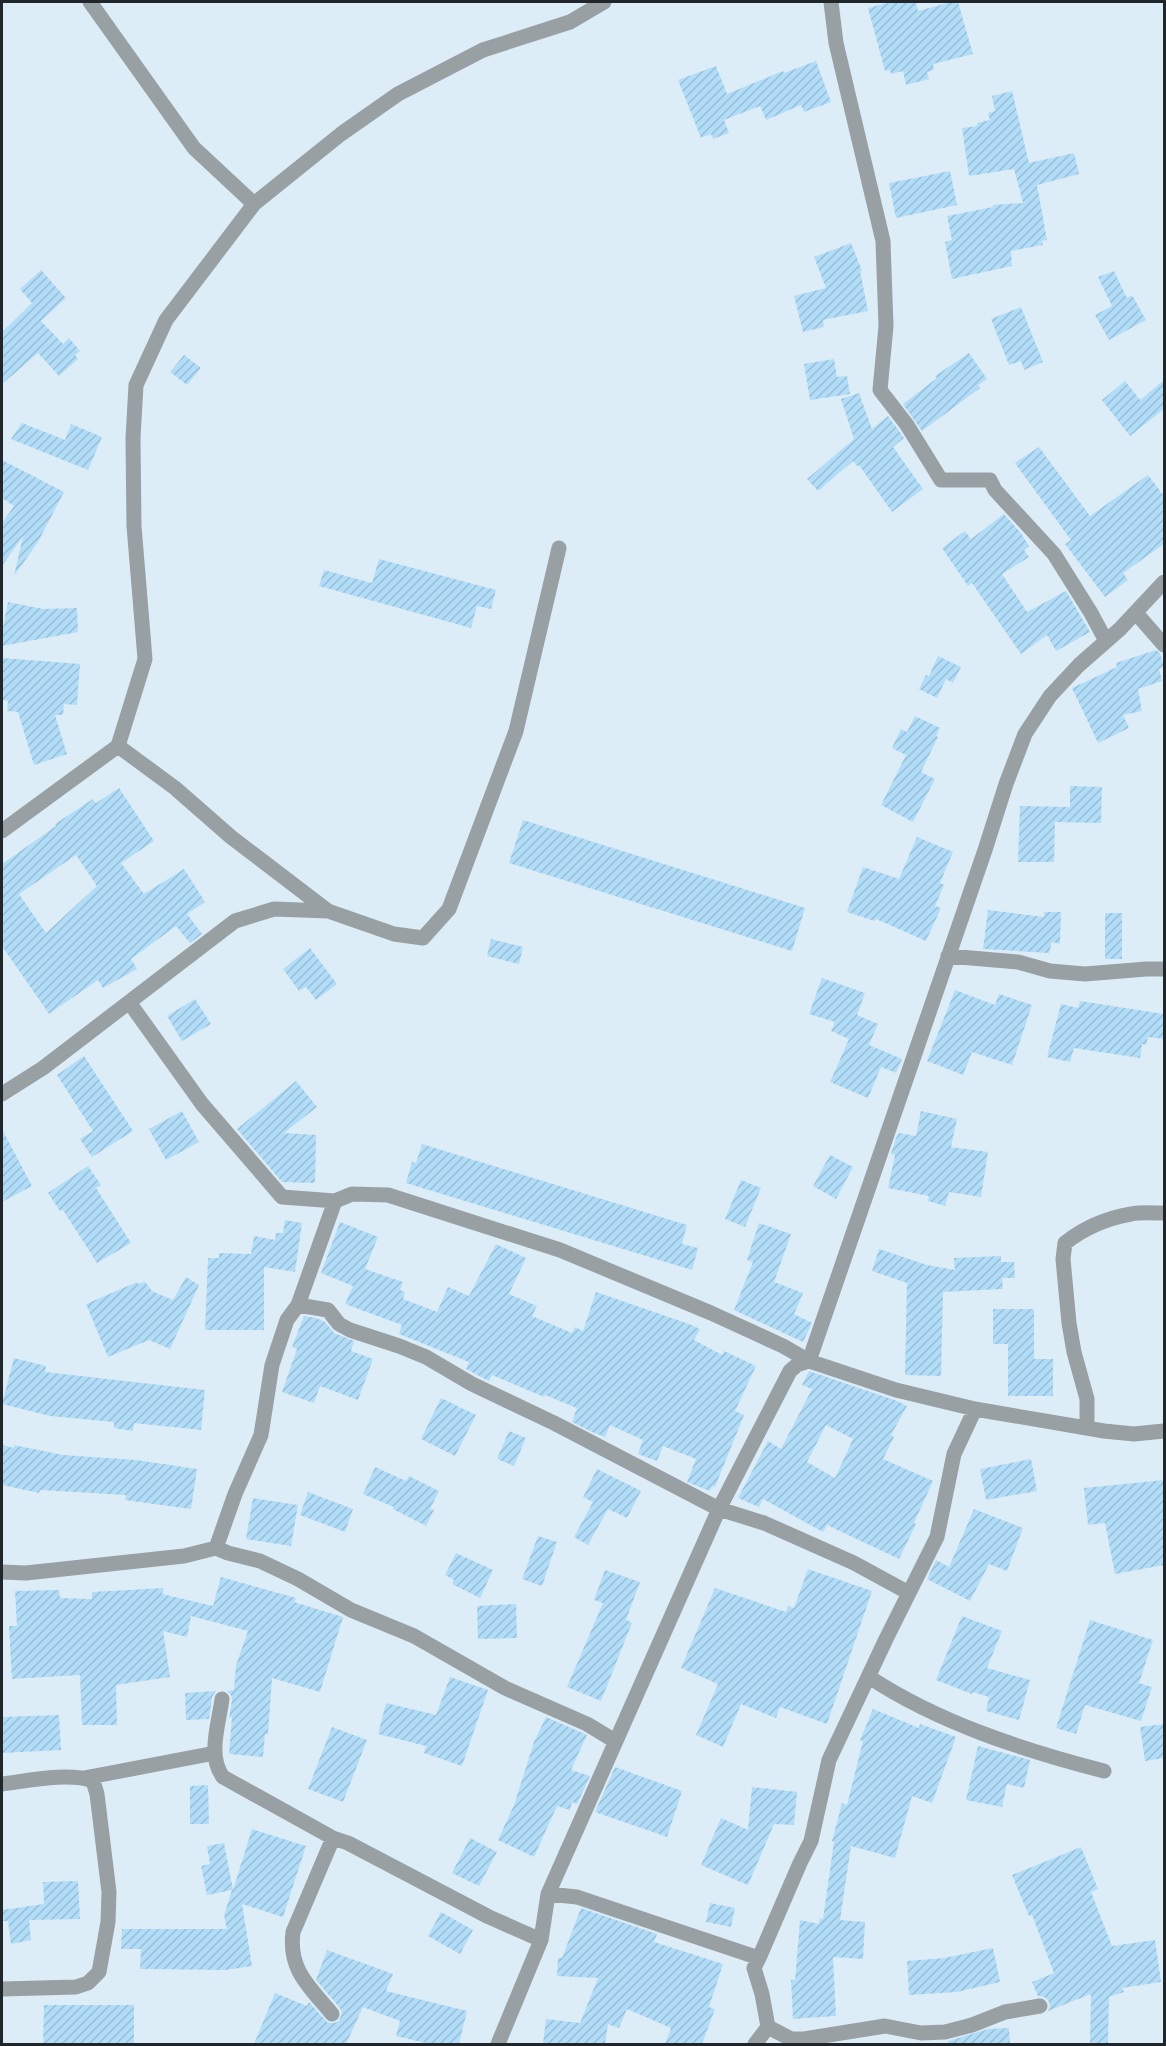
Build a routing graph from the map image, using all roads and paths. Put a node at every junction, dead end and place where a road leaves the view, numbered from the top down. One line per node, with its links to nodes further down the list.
1 (90, 2): 4 (street)
2 (604, 2): 4 (street)
3 (831, 2): 8 (street)
4 (254, 204): 10 (street)
5 (559, 548): 12 (street)
6 (1164, 582): 7 (street)
7 (1136, 613): 8 (street); 9 (street)
8 (1106, 641): 13 (street)
9 (1164, 645)
10 (118, 746): 11 (street); 12 (street)
11 (2, 831)
12 (328, 911): 15 (street)
13 (948, 956): 14 (street); 21 (street)
14 (1164, 969)
15 (129, 1002): 16 (street); 17 (street)
16 (2, 1094)
17 (335, 1201): 19 (street); 20 (street)
18 (1164, 1213): 24 (street)
19 (298, 1305): 26 (street); 27 (street)
20 (783, 1346): 21 (street); 22 (street)
21 (809, 1361): 22 (street); 23 (street)
22 (790, 1371): 26 (street)
23 (975, 1409): 24 (street); 29 (street)
24 (1087, 1428): 25 (street)
25 (1164, 1431)
26 (718, 1509): 29 (street); 32 (street)
27 (216, 1548): 28 (street); 32 (street)
28 (2, 1572)
29 (909, 1593): 30 (street)
30 (869, 1677): 34 (street); 40 (street)
31 (222, 1699): 33 (street)
32 (615, 1741): 38 (street)
33 (215, 1753): 35 (street); 37 (street)
34 (1104, 1771)
35 (84, 1778): 36 (street); 41 (street)
36 (2, 1784)
37 (333, 1838): 39 (street); 43 (street)
38 (549, 1894): 39 (street); 40 (street)
39 (541, 1940): 45 (street)
40 (759, 1958): 44 (street)
41 (2, 1989)
42 (1040, 2006): 44 (street)
43 (332, 2014)
44 (768, 2027): 46 (street)
45 (498, 2044)
46 (755, 2044)

